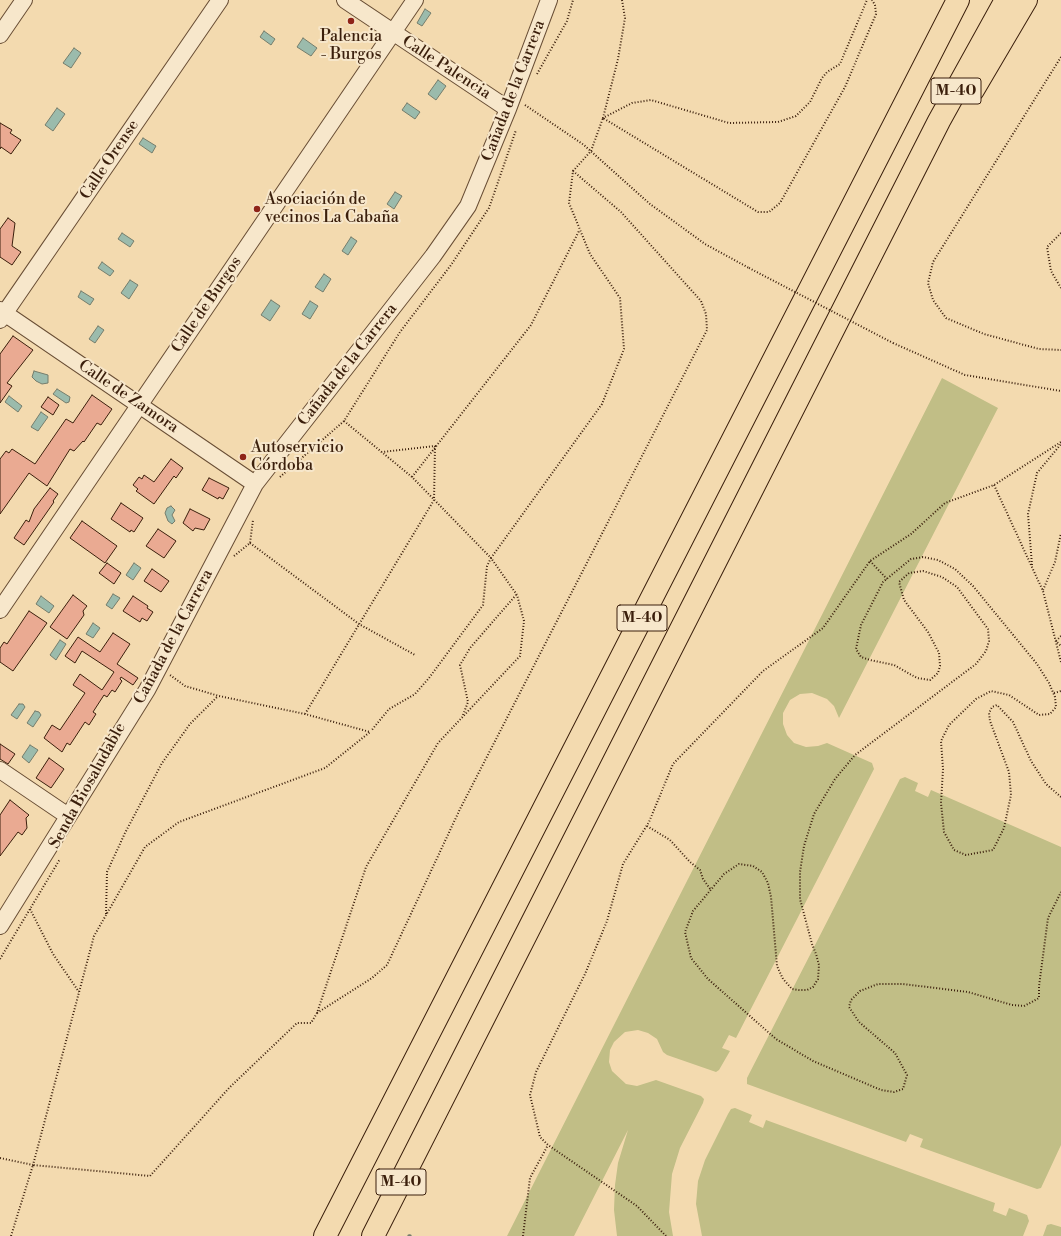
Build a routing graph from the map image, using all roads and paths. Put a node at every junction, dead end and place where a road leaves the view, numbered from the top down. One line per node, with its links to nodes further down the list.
1 (24, 0): 14 (street)
2 (220, 0): 28 (street, Calle Orense)
3 (345, 0): 13 (street, Calle Palencia)
4 (415, 0): 13 (street, Calle de Burgos)
5 (549, 0): 19 (street, Cañada de la Carrera)
6 (573, 0): 16 (path)
7 (622, 0): 20 (path)
8 (867, 0): 20 (path)
9 (872, 0): 20 (path)
10 (958, 0): 82 (highway, M-40)
11 (1006, 0): 24 (highway, M-40)
12 (1026, 0): 24 (highway)
13 (392, 33): 19 (street, Calle Palencia); 31 (street, Calle de Burgos)
14 (0, 35)
15 (1061, 57): 29 (path)
16 (535, 79)
17 (527, 98): 18 (path)
18 (524, 105): 19 (path); 19 (path); 22 (path)
19 (515, 110): 38 (street, Cañada de la Carrera)
20 (603, 118): 22 (path)
21 (517, 127): 32 (path)
22 (591, 152): 23 (path); 30 (path, bridge)
23 (573, 171): 25 (path); 77 (path)
24 (908, 184): 83 (highway, M-40)
25 (579, 231): 34 (path); 44 (path)
26 (1061, 234): 27 (path)
27 (1061, 288)
28 (2, 315): 31 (street, Calle de Zamora)
29 (1061, 350)
30 (1061, 392)
31 (139, 404): 38 (street, Calle de Zamora); 51 (street, Calle de Burgos)
32 (344, 421): 35 (path); 37 (path)
33 (1061, 443): 39 (path); 47 (path)
34 (435, 446): 35 (path); 36 (path); 40 (path)
35 (382, 452): 36 (path)
36 (412, 477): 40 (path)
37 (276, 481)
38 (255, 484): 67 (street, Cañada de la Carrera)
39 (994, 485): 46 (path); 47 (path)
40 (434, 500): 44 (path); 52 (path)
41 (253, 516): 43 (path)
42 (1061, 533): 49 (path)
43 (250, 543): 45 (path); 52 (path)
44 (491, 558): 50 (path); 64 (path)
45 (230, 560)
46 (870, 561): 48 (path); 68 (path)
47 (1032, 568): 49 (path)
48 (887, 579): 60 (path); 70 (path)
49 (1043, 591): 54 (path)
50 (517, 595): 63 (path); 63 (path)
51 (0, 610)
52 (359, 624): 56 (path); 62 (path)
53 (1061, 636): 54 (path)
54 (1056, 641): 55 (path); 57 (path)
55 (1061, 646)
56 (415, 655)
57 (1061, 662)
58 (164, 671): 61 (path)
59 (1061, 690): 60 (path)
60 (1054, 693): 66 (path)
61 (219, 696): 62 (path); 73 (path)
62 (305, 714): 64 (path)
63 (461, 718): 77 (path)
64 (370, 732): 73 (path)
65 (0, 770): 67 (street)
66 (1061, 797)
67 (68, 816): 74 (street, Cañada de la Carrera)
68 (647, 826): 70 (path); 78 (path)
69 (61, 856): 72 (path, Senda Biosaludable)
70 (711, 890): 71 (path)
71 (1061, 892)
72 (30, 909): 75 (path, Senda Biosaludable); 76 (path)
73 (106, 915): 76 (path)
74 (0, 926)
75 (0, 959)
76 (79, 992): 80 (path)
77 (317, 1013): 80 (path)
78 (548, 1145): 84 (path); 85 (path)
79 (0, 1158): 80 (path)
80 (33, 1164): 81 (path)
81 (11, 1236)
82 (325, 1236)
83 (373, 1236)
84 (523, 1236)
85 (666, 1236)

